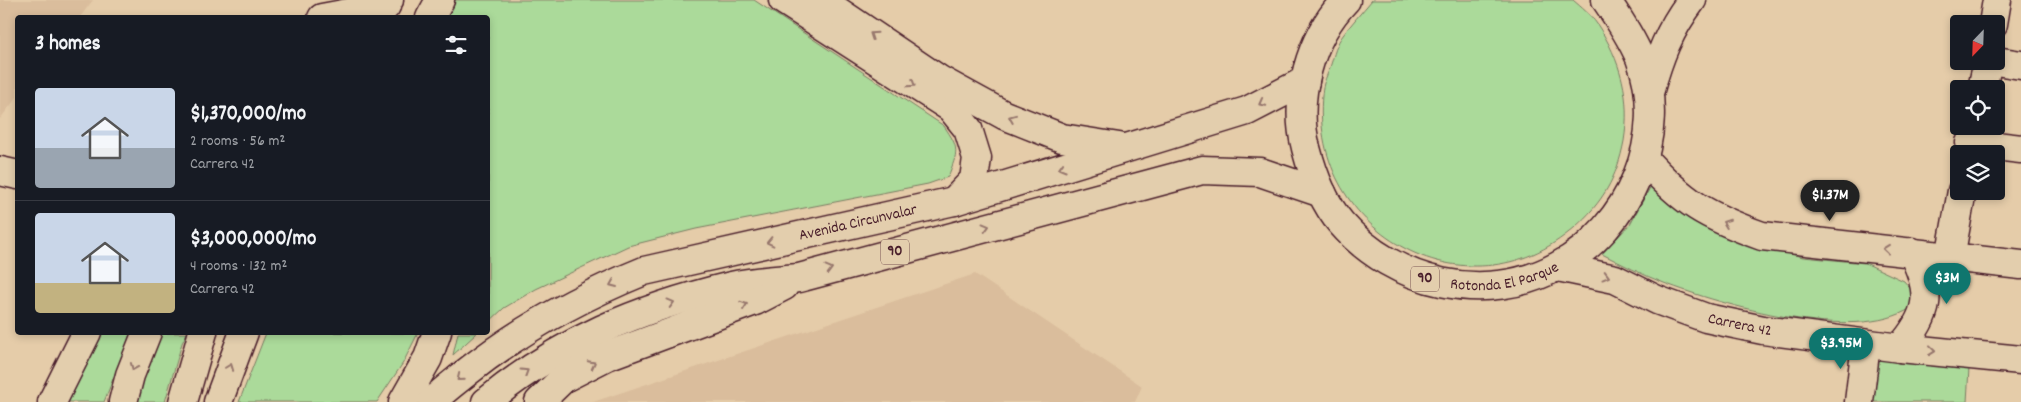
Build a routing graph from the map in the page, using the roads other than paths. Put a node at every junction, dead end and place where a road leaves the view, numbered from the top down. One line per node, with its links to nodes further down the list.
1 (440, 0): 10 (main road)
2 (784, 0): 24 (main road, one-way to 24)
3 (821, 0): 17 (main road, one-way to 3)
4 (1346, 0): 14 (main road, Rotonda El Parque / 90)
5 (1606, 0): 15 (main road, Rotonda El Parque / 90)
6 (1692, 0): 15 (main road, 90)
7 (1997, 0): 11 (main road)
8 (384, 8): 9 (main road)
9 (341, 15)
10 (432, 15)
11 (1994, 15)
12 (2005, 62): 13 (main road)
13 (2021, 65)
14 (1305, 80): 17 (main road, Avenida Circunvalar / 90, one-way to 17); 22 (main road, Rotonda El Parque / 90)
15 (1648, 94): 19 (main road, Rotonda El Parque / 90)
16 (1971, 141): 18 (main road)
17 (1126, 148): 24 (main road, Avenida Circunvalar / 90, one-way to 24)
18 (2021, 150)
19 (1644, 159): 25 (main road, one-way to 19); 28 (main road, Rotonda El Parque / 90)
20 (0, 172): 21 (main road)
21 (15, 175)
22 (1322, 194): 28 (main road, Rotonda El Parque / 90); 29 (main road, 90, one-way to 22)
23 (1960, 200): 26 (main road)
24 (954, 201): 43 (main road, Avenida Circunvalar / 90, one-way to 43)
25 (1912, 252): 26 (main road); 36 (main road)
26 (1950, 258): 27 (main road)
27 (2021, 265)
28 (1558, 267): 35 (main road, Carrera 42, one-way to 35)
29 (799, 278): 44 (main road, 90, one-way to 29); 45 (main road, one-way to 29)
30 (86, 335): 38 (main road)
31 (147, 335): 39 (main road, one-way to 39)
32 (202, 335): 40 (main road)
33 (243, 335): 41 (main road, one-way to 33)
34 (436, 335): 42 (main road)
35 (1866, 344): 36 (main road, Carrera 42); 46 (main road)
36 (1900, 348): 37 (main road, Carrera 42, one-way to 37)
37 (2021, 360)
38 (52, 402)
39 (122, 402)
40 (183, 402)
41 (218, 402)
42 (403, 402)
43 (432, 402)
44 (486, 402)
45 (539, 402)
46 (1859, 402)

